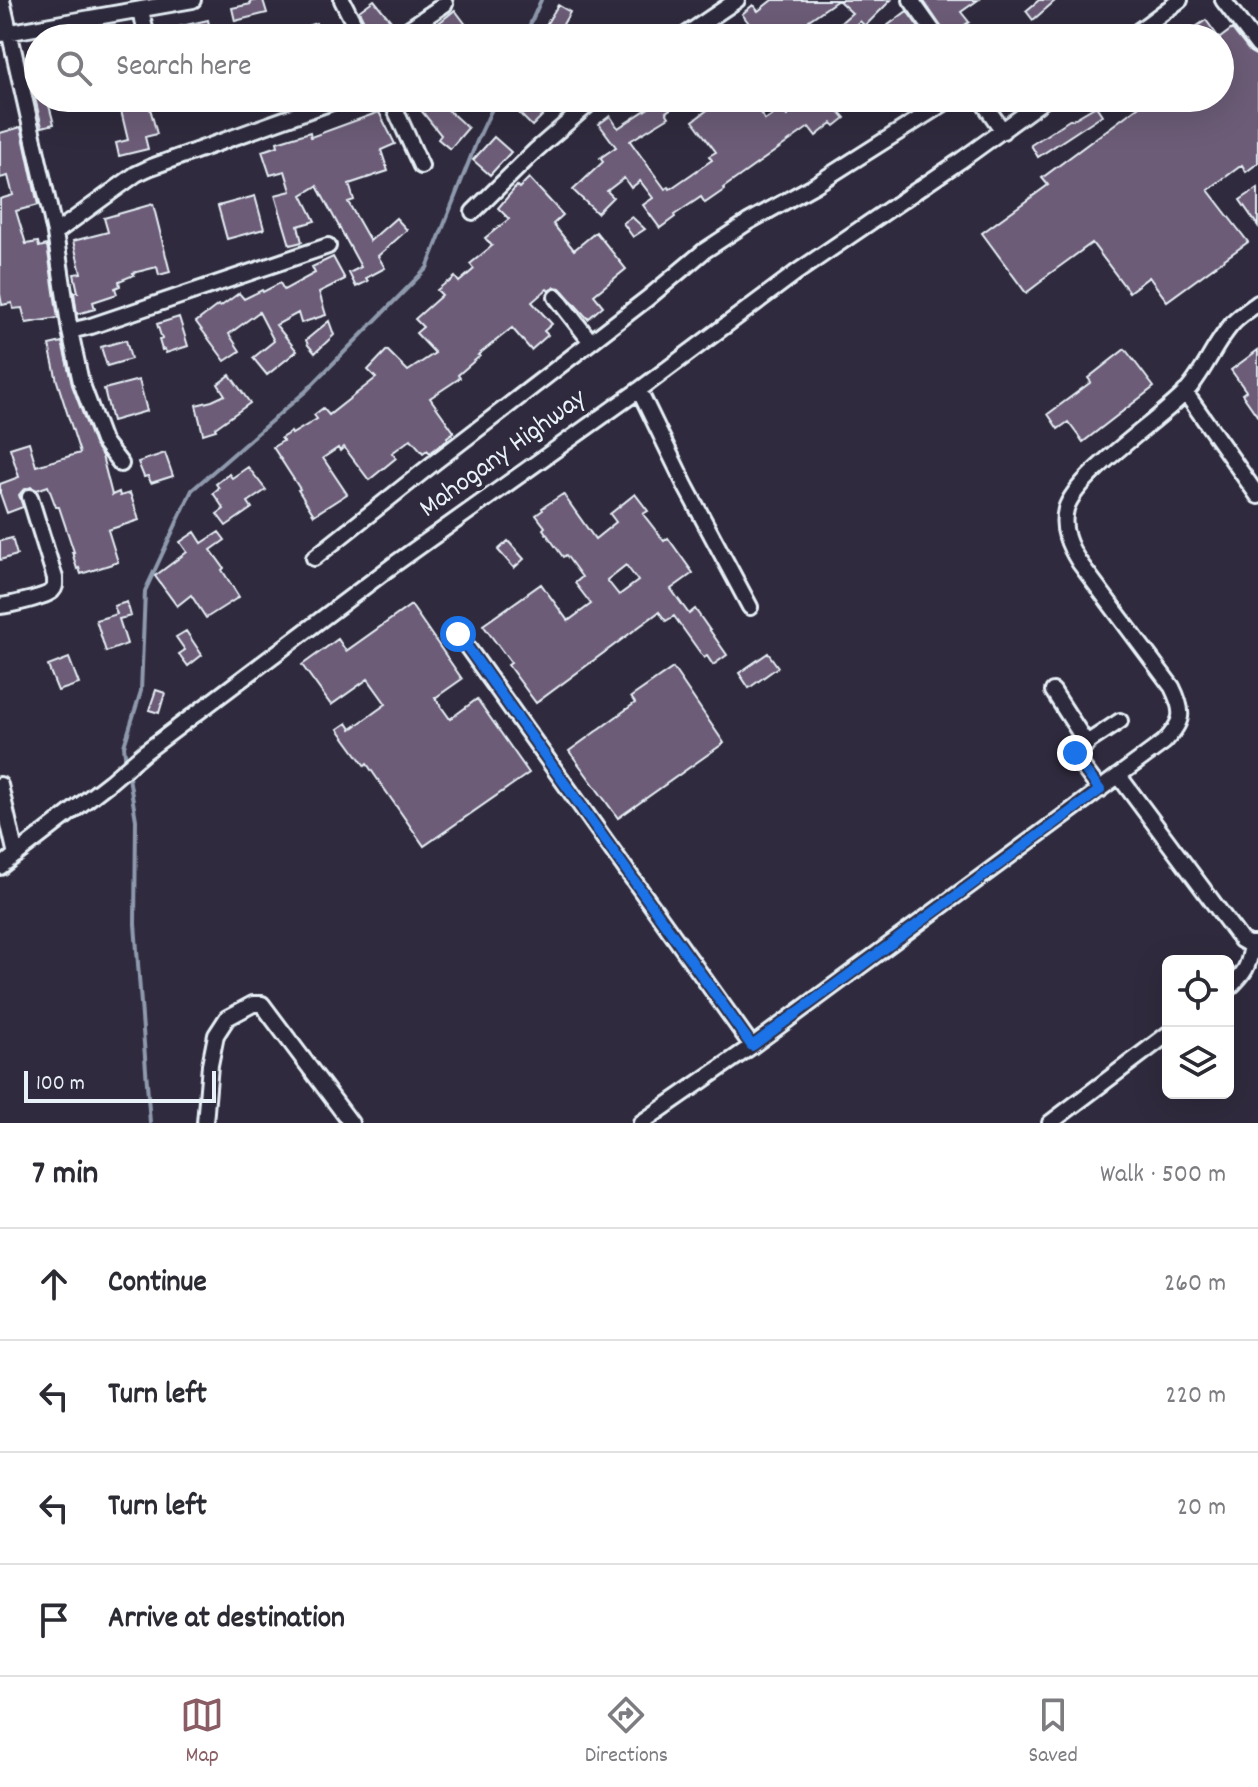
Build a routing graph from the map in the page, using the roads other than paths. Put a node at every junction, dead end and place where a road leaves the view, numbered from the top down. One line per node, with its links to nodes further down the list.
1 (2, 0): 16 (street)
2 (193, 0): 9 (street)
3 (342, 0): 11 (street)
4 (737, 0): 13 (street)
5 (911, 0): 14 (street)
6 (1223, 0): 17 (street)
7 (1173, 3): 15 (street)
8 (445, 4): 12 (street)
9 (131, 7): 10 (street)
10 (45, 24)
11 (354, 24)
12 (416, 24)
13 (702, 24)
14 (928, 24)
15 (1147, 24)
16 (5, 32): 18 (street)
17 (1258, 46)
18 (24, 108)
19 (25, 112): 29 (street)
20 (304, 112): 29 (street)
21 (396, 112): 27 (street)
22 (580, 112): 28 (street)
23 (930, 112): 34 (street)
24 (990, 112): 26 (street)
25 (1028, 112): 26 (street, Mahogany Highway)
26 (1003, 131): 35 (street, Mahogany Highway)
27 (421, 166)
28 (473, 212)
29 (55, 233): 33 (street)
30 (328, 246): 33 (street)
31 (556, 297): 34 (street)
32 (1258, 303): 36 (street)
33 (70, 331): 37 (street)
34 (591, 342): 40 (street)
35 (639, 390): 42 (street); 50 (street, Mahogany Highway)
36 (1185, 392): 38 (street); 47 (street)
37 (121, 464)
38 (1258, 496)
39 (30, 497): 41 (street)
40 (314, 558)
41 (0, 606)
42 (750, 607)
43 (458, 634): 57 (street)
44 (1053, 691): 46 (street)
45 (1120, 721): 46 (street)
46 (1087, 744): 49 (street)
47 (1119, 776): 49 (street); 52 (street)
48 (0, 785): 50 (street)
49 (1100, 790): 57 (street)
50 (16, 855): 51 (street, Mahogany Highway)
51 (0, 867)
52 (1255, 944): 53 (street)
53 (1249, 962): 54 (street); 55 (street)
54 (1258, 976)
55 (1234, 983)
56 (1162, 1039): 61 (street)
57 (752, 1046): 60 (street)
58 (205, 1123): 59 (street)
59 (351, 1123)
60 (641, 1123)
61 (1050, 1123)

